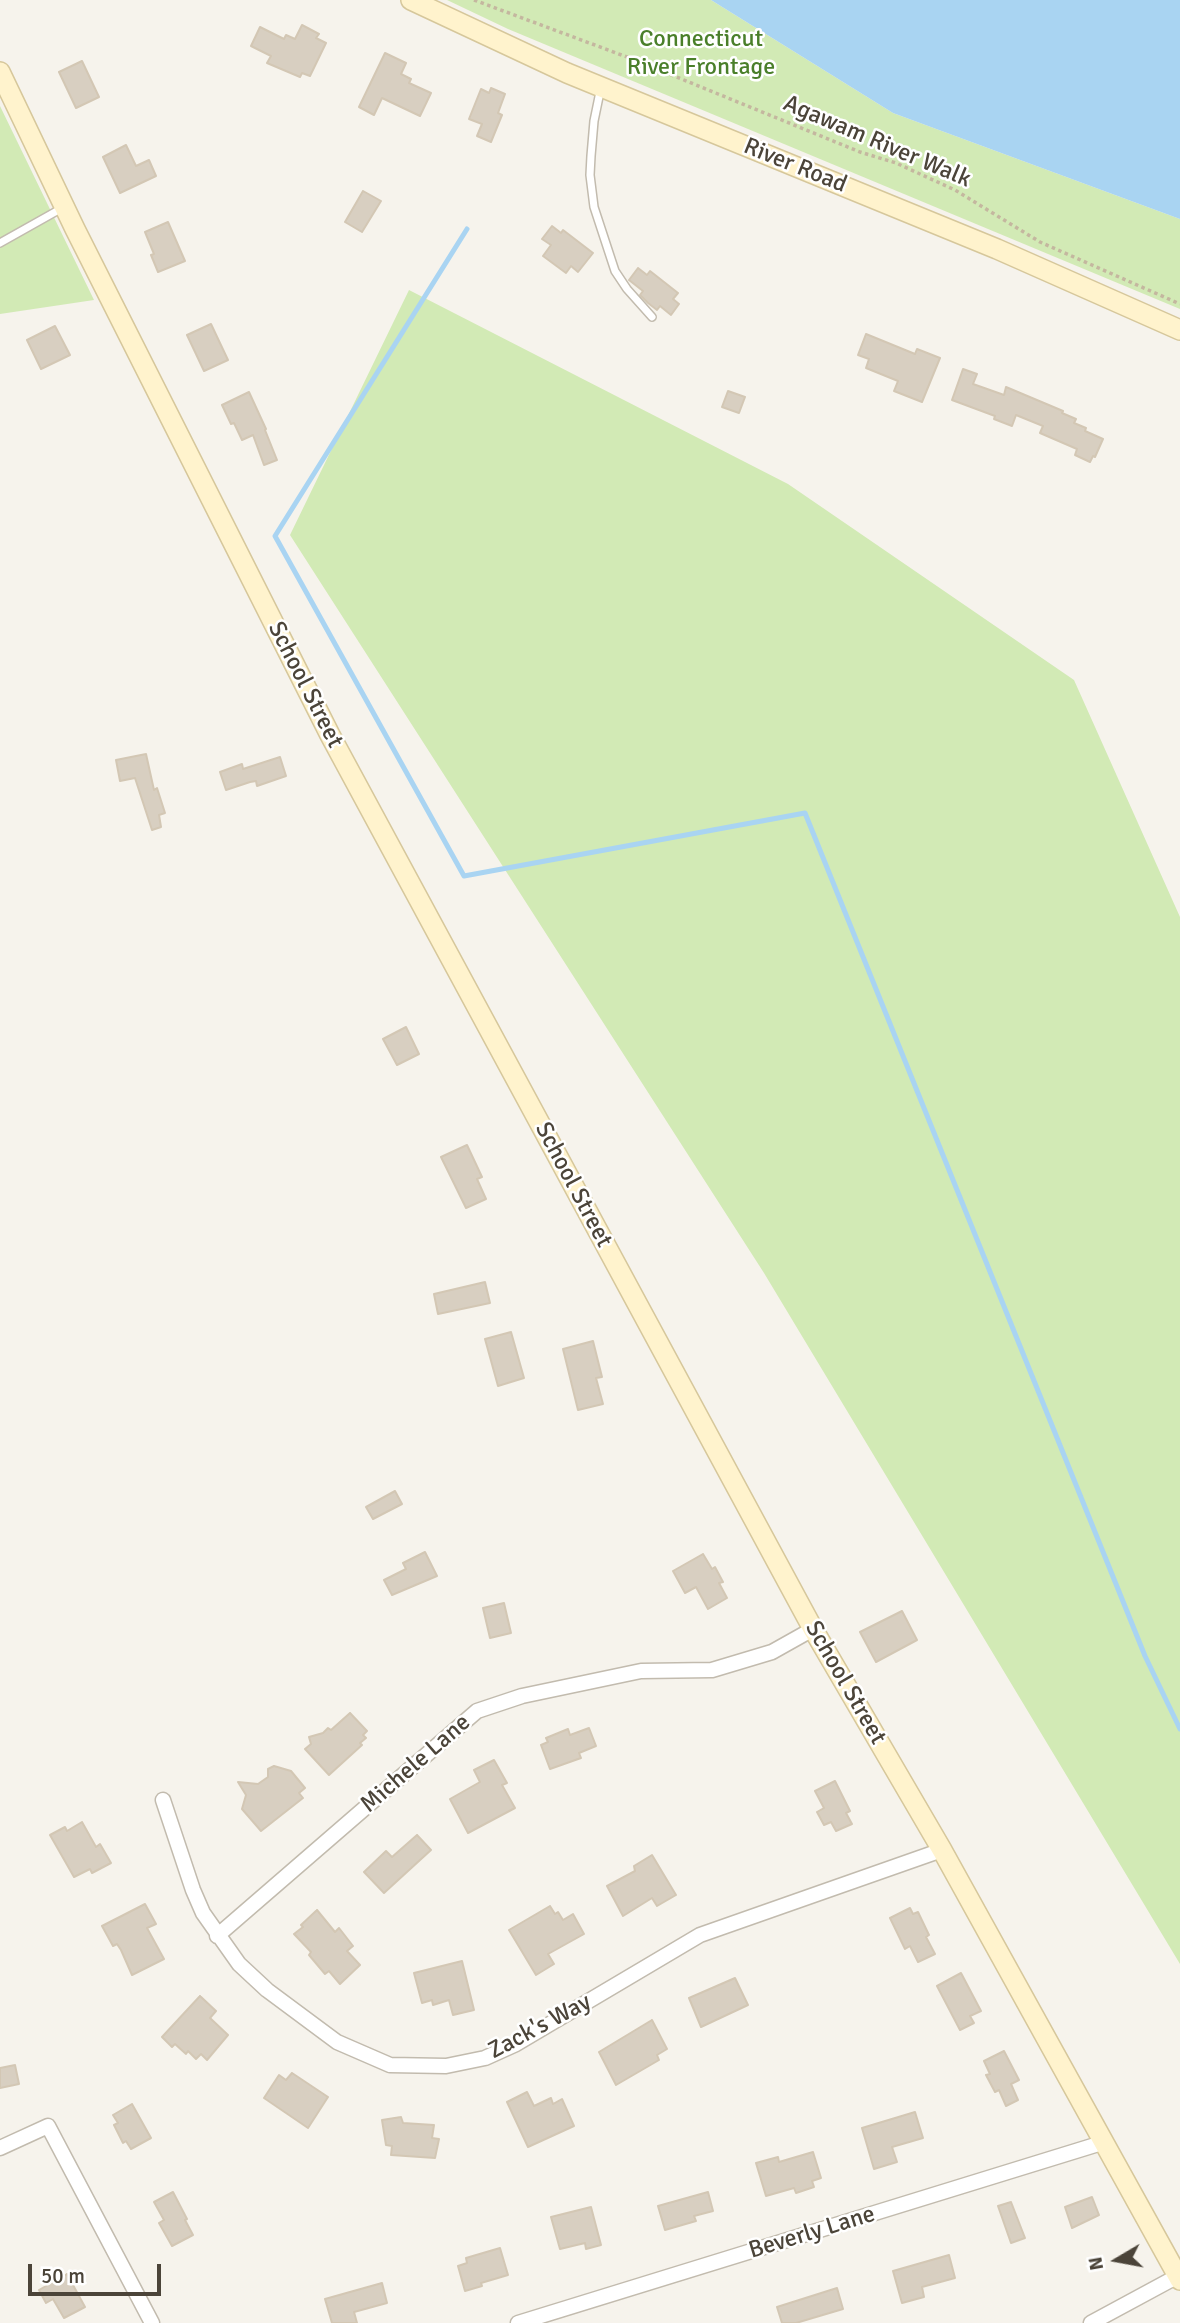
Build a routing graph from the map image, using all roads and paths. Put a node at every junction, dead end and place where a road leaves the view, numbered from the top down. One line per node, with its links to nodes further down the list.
1 (411, 0): 4 (street, River Road)
2 (474, 0): 7 (path, Agawam River Walk)
3 (0, 72): 5 (street, School Street)
4 (601, 87): 8 (lane); 9 (street, River Road)
5 (64, 207): 6 (lane); 10 (street, School Street)
6 (0, 243)
7 (1180, 304)
8 (652, 317)
9 (1180, 330)
10 (813, 1629): 12 (street, School Street); 13 (street, Michele Lane)
11 (163, 1800): 13 (street, Zack's Way)
12 (942, 1850): 13 (street, Zack's Way); 14 (street, School Street)
13 (217, 1936)
14 (1105, 2142): 16 (street, School Street); 18 (street, Beverly Lane)
15 (0, 2148): 17 (street)
16 (1179, 2278): 19 (street)
17 (152, 2323)
18 (518, 2323)
19 (1091, 2323)

